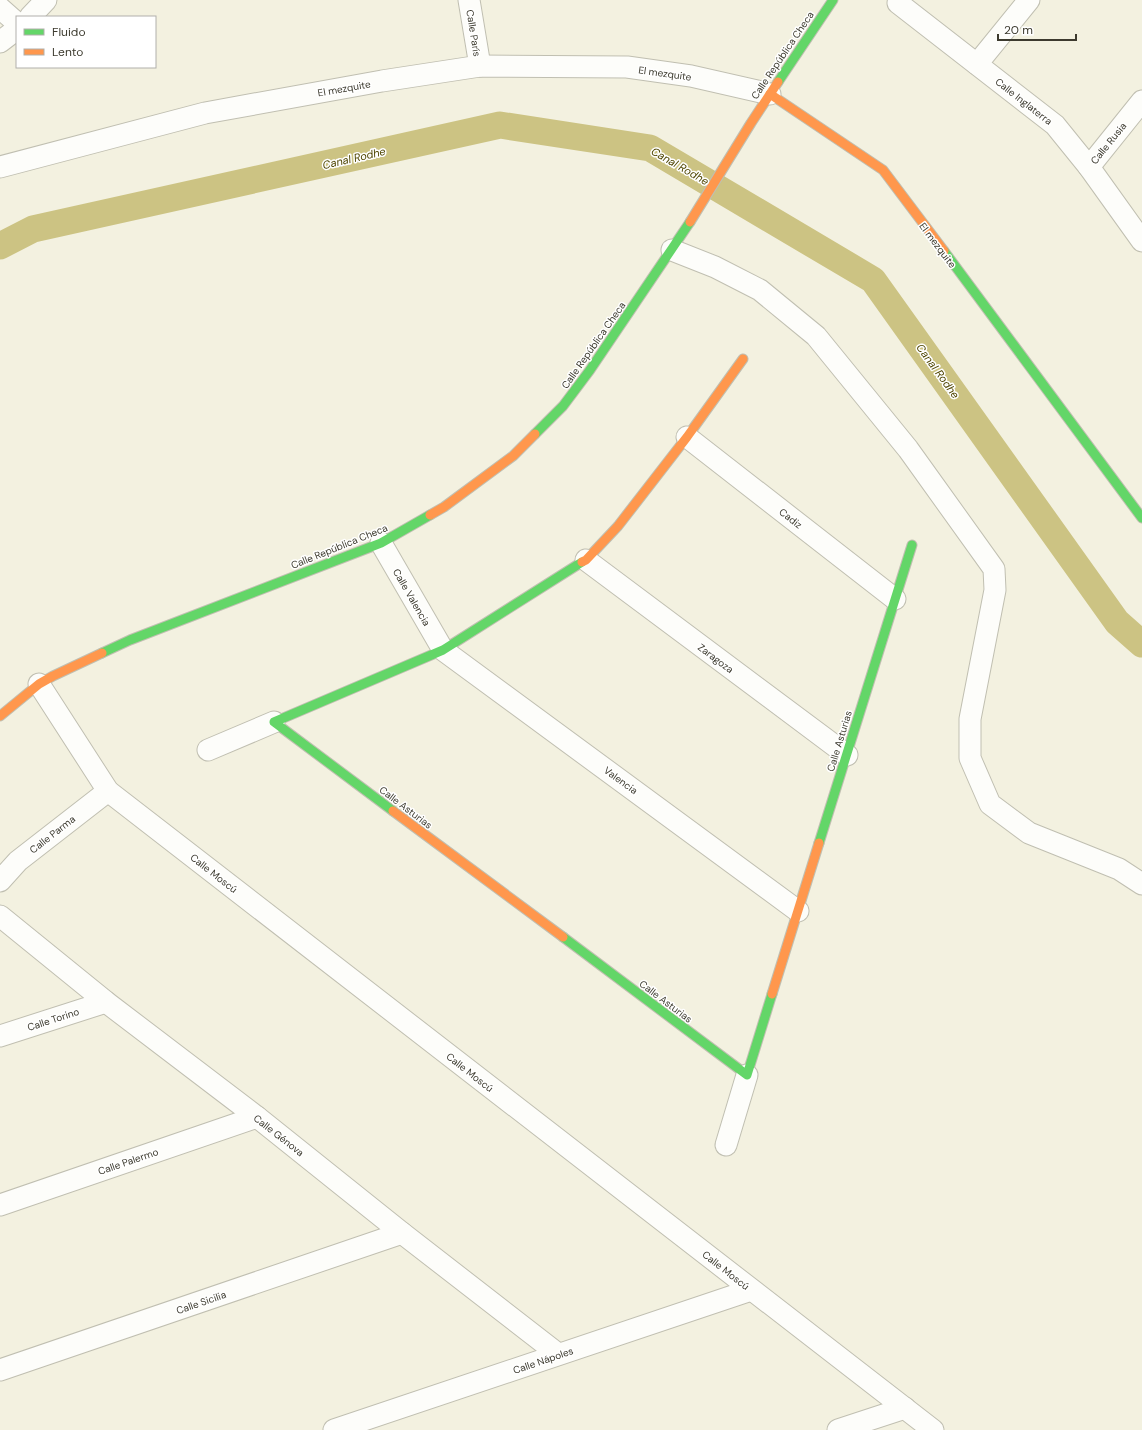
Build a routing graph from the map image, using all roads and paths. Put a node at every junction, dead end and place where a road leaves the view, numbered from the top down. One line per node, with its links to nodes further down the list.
1 (46, 0): 7 (street)
2 (469, 0): 12 (street, Calle París)
3 (833, 0): 13 (street, Calle República Checa)
4 (1029, 0): 11 (street)
5 (898, 3): 11 (street, Calle Inglaterra)
6 (0, 8): 8 (street)
7 (31, 16)
8 (16, 22)
9 (16, 30): 10 (street)
10 (0, 42)
11 (977, 64): 16 (street, Calle Inglaterra)
12 (480, 66): 13 (street, El mezquite); 15 (street, El mezquite)
13 (770, 94): 18 (street, Calle República Checa); 21 (street, El mezquite)
14 (1142, 101): 16 (street, Calle Rusia)
15 (0, 167)
16 (1089, 167): 17 (street, Calle Inglaterra)
17 (1142, 241)
18 (677, 242): 22 (street, Calle República Checa); 34 (street)
19 (743, 360): 20 (street)
20 (687, 437): 24 (street); 25 (street, Cadiz)
21 (1142, 518)
22 (381, 543): 26 (street, Calle Valencia); 27 (street, Calle República Checa)
23 (912, 545): 25 (street, Calle Asturias)
24 (586, 560): 26 (street); 31 (street, Zaragoza)
25 (895, 599): 31 (street, Calle Asturias)
26 (444, 650): 29 (street); 35 (street, Valencia)
27 (39, 684): 28 (street, Calle República Checa); 32 (street, Calle Moscú)
28 (0, 716)
29 (274, 722): 30 (street); 39 (street, Calle Asturias)
30 (208, 750)
31 (847, 755): 35 (street, Calle Asturias)
32 (108, 791): 33 (street, Calle Parma); 44 (street, Calle Moscú)
33 (0, 881)
34 (1142, 884)
35 (798, 910): 39 (street, Calle Asturias)
36 (0, 916): 37 (street, Calle Génova)
37 (106, 1002): 38 (street, Calle Torino); 40 (street, Calle Génova)
38 (0, 1036)
39 (747, 1075): 41 (street)
40 (257, 1117): 42 (street, Calle Palermo); 43 (street, Calle Génova)
41 (726, 1144)
42 (0, 1205)
43 (402, 1233): 45 (street, Calle Génova); 46 (street, Calle Sicilia)
44 (751, 1290): 45 (street, Calle Nápoles); 47 (street, Calle Moscú)
45 (558, 1354): 48 (street, Calle Nápoles)
46 (0, 1370)
47 (905, 1408): 49 (street); 50 (street, Calle Moscú)
48 (334, 1430)
49 (838, 1430)
50 (933, 1430)

